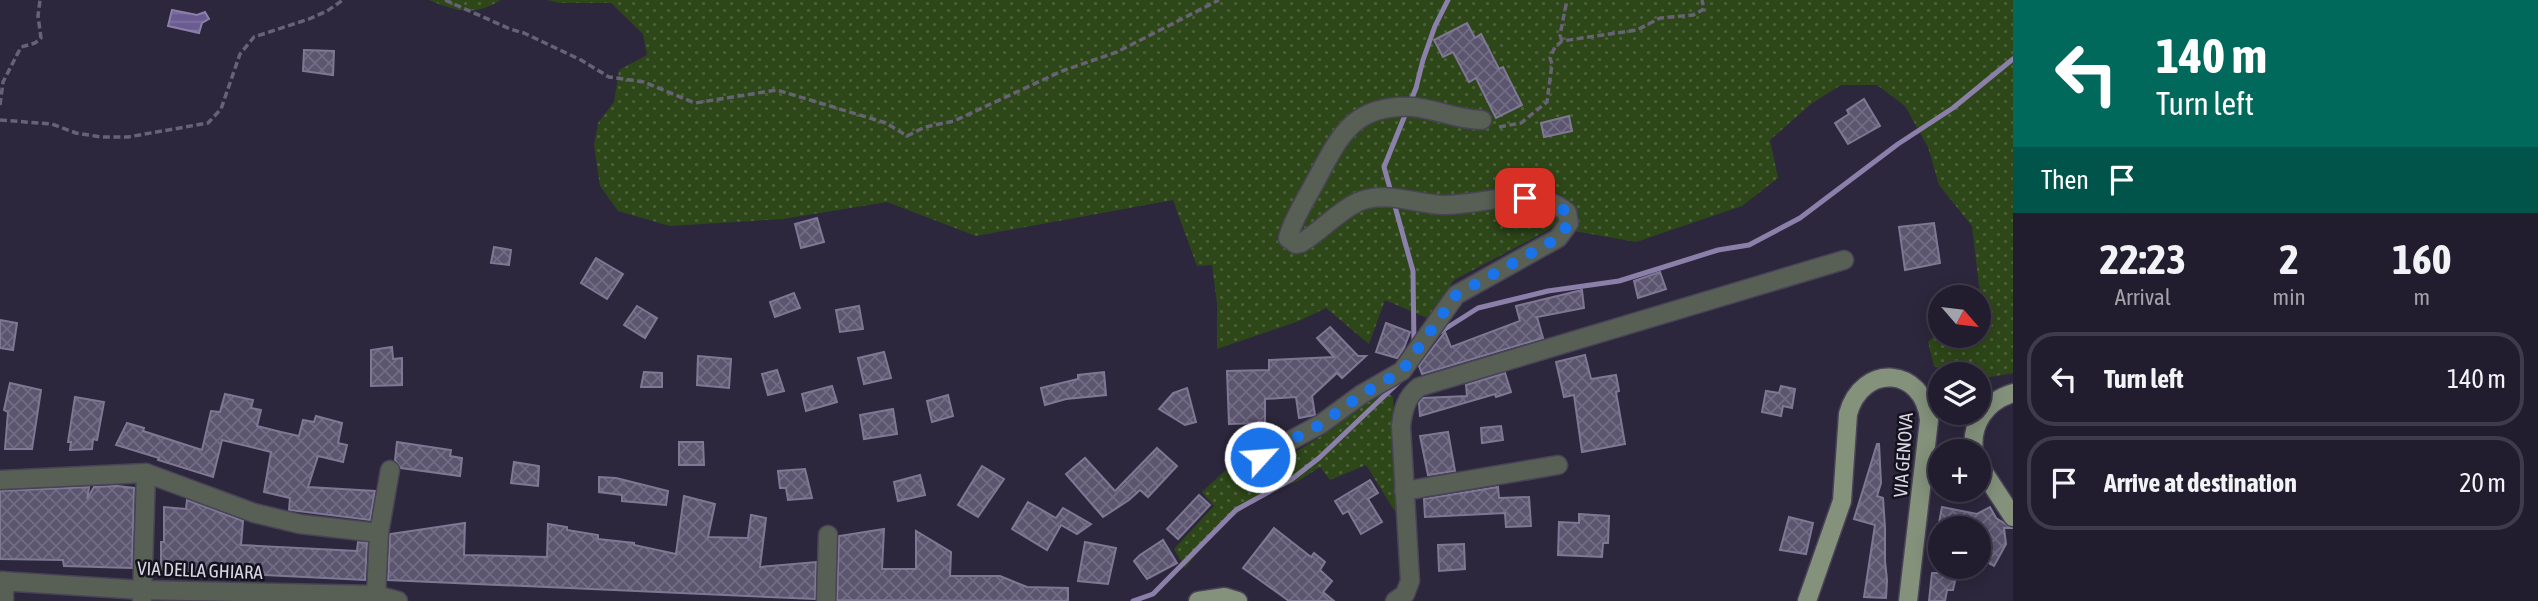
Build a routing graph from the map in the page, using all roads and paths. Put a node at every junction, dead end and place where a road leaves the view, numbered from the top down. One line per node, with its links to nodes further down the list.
1 (40, 0): 8 (path)
2 (342, 0): 9 (path)
3 (445, 0): 4 (path)
4 (1219, 0)
5 (1567, 0): 7 (path)
6 (1702, 0): 7 (path)
7 (1562, 41): 10 (path)
8 (0, 105)
9 (0, 120)
10 (1482, 120): 12 (street)
11 (1844, 260): 12 (street)
12 (1405, 380): 15 (street); 21 (street)
13 (2013, 393): 14 (main road)
14 (1975, 439)
15 (1260, 457)
16 (1558, 465): 21 (street)
17 (390, 470): 23 (street)
18 (146, 473): 19 (street); 23 (street); 27 (street)
19 (0, 480)
20 (1991, 483): 22 (main road)
21 (1404, 491): 33 (street)
22 (2013, 517)
23 (379, 533): 26 (street)
24 (828, 535): 30 (street)
25 (2, 581): 27 (street, VIA DELLA GHIARA); 28 (street)
26 (376, 595): 27 (street, VIA DELLA GHIARA); 29 (street, VIA DELLA GHIARA)
27 (142, 596)
28 (4, 601)
29 (398, 601)
30 (826, 601)
31 (1198, 601): 32 (main road)
32 (1238, 601)
33 (1395, 601)
34 (1807, 601): 35 (main road, VIA GENOVA)
35 (1908, 601)

